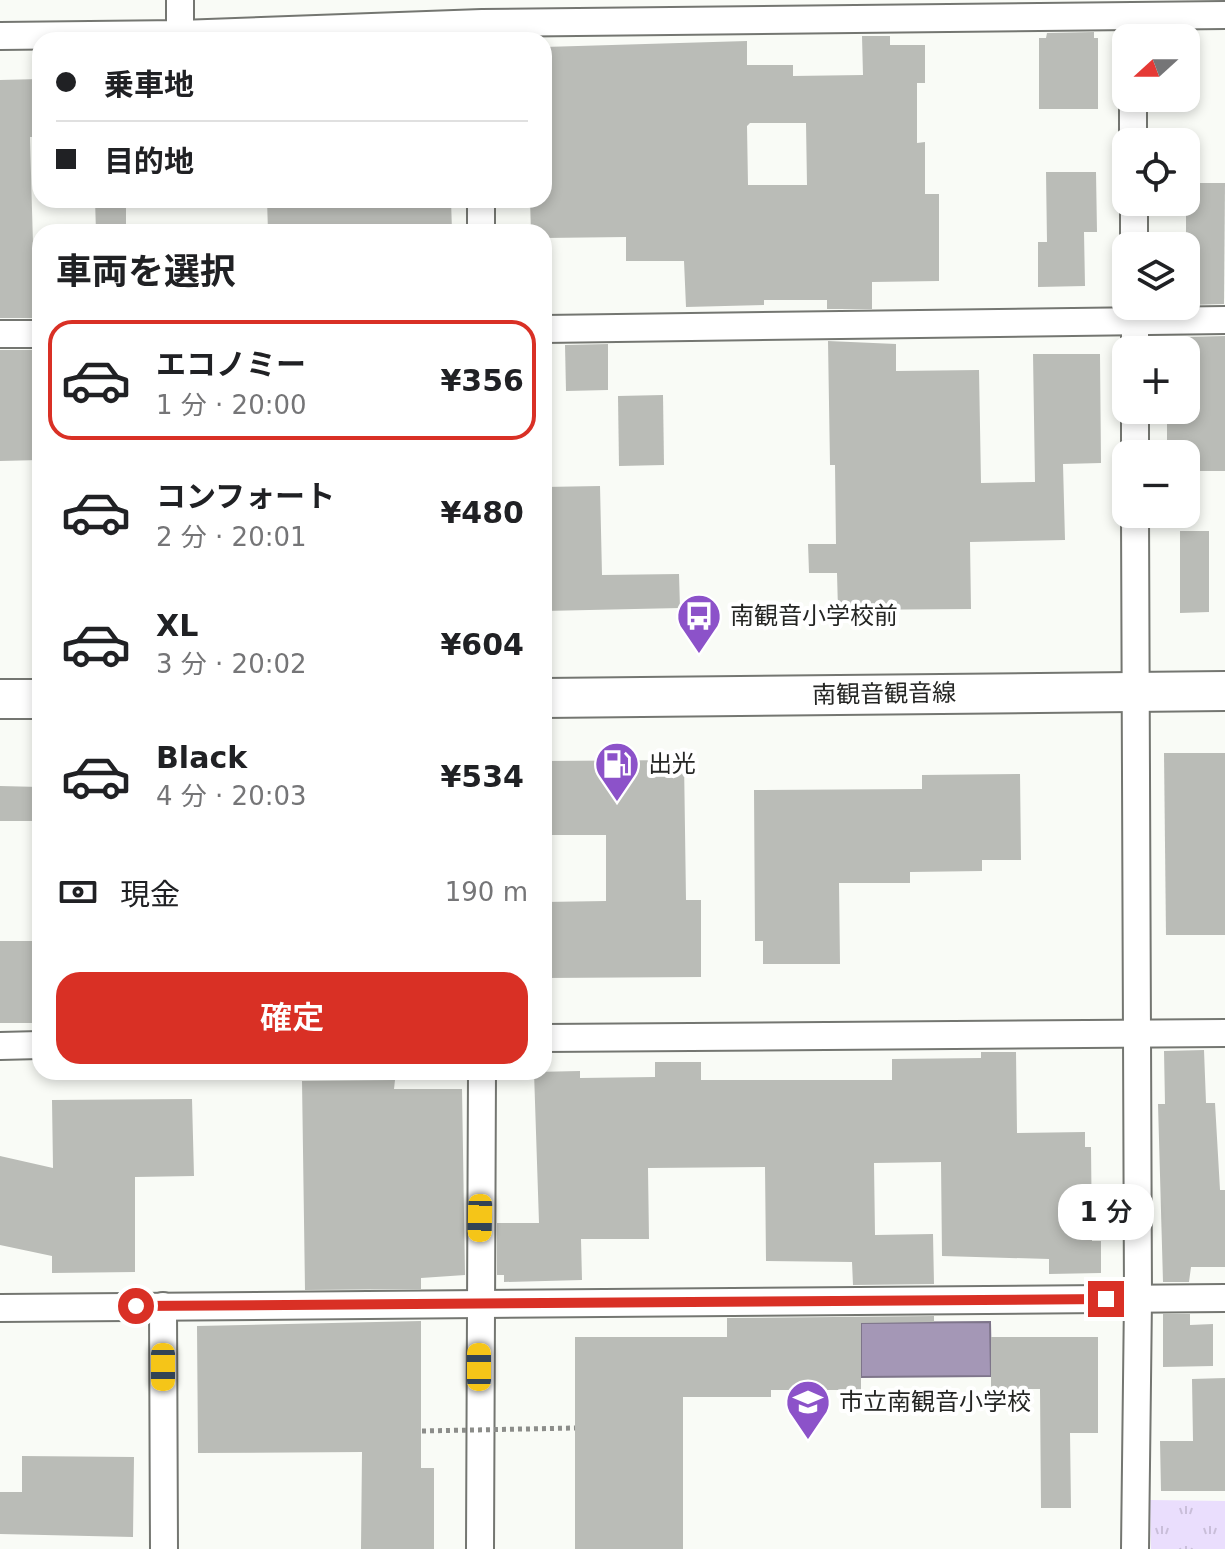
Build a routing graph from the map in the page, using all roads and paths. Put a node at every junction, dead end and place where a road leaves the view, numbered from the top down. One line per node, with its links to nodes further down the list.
1 (180, 0): 6 (street)
2 (809, 10): 4 (street); 5 (street)
3 (1225, 15): 4 (street)
4 (1132, 18)
5 (482, 21): 7 (street)
6 (180, 32)
7 (226, 32)
8 (0, 36): 9 (street)
9 (32, 36)
10 (1112, 314): 13 (street)
11 (1200, 318): 12 (street)
12 (1225, 320)
13 (552, 329)
14 (0, 334): 15 (street)
15 (32, 334)
16 (1135, 528): 18 (street)
17 (1225, 691): 18 (main road, 南観音観音線)
18 (1136, 692): 19 (main road, 南観音観音線); 23 (street)
19 (552, 698)
20 (0, 699): 21 (main road)
21 (32, 699)
22 (1225, 1033): 23 (street)
23 (1136, 1034): 24 (street); 28 (street)
24 (552, 1038)
25 (32, 1045): 26 (street)
26 (0, 1046)
27 (482, 1080): 31 (street)
28 (1138, 1298): 29 (street); 31 (street); 37 (street)
29 (1225, 1298)
30 (163, 1306): 31 (street); 32 (street); 35 (street)
31 (479, 1306): 36 (street)
32 (0, 1308)
33 (575, 1428): 34 (path, bridge)
34 (422, 1431)
35 (164, 1549)
36 (480, 1549)
37 (1135, 1549)

